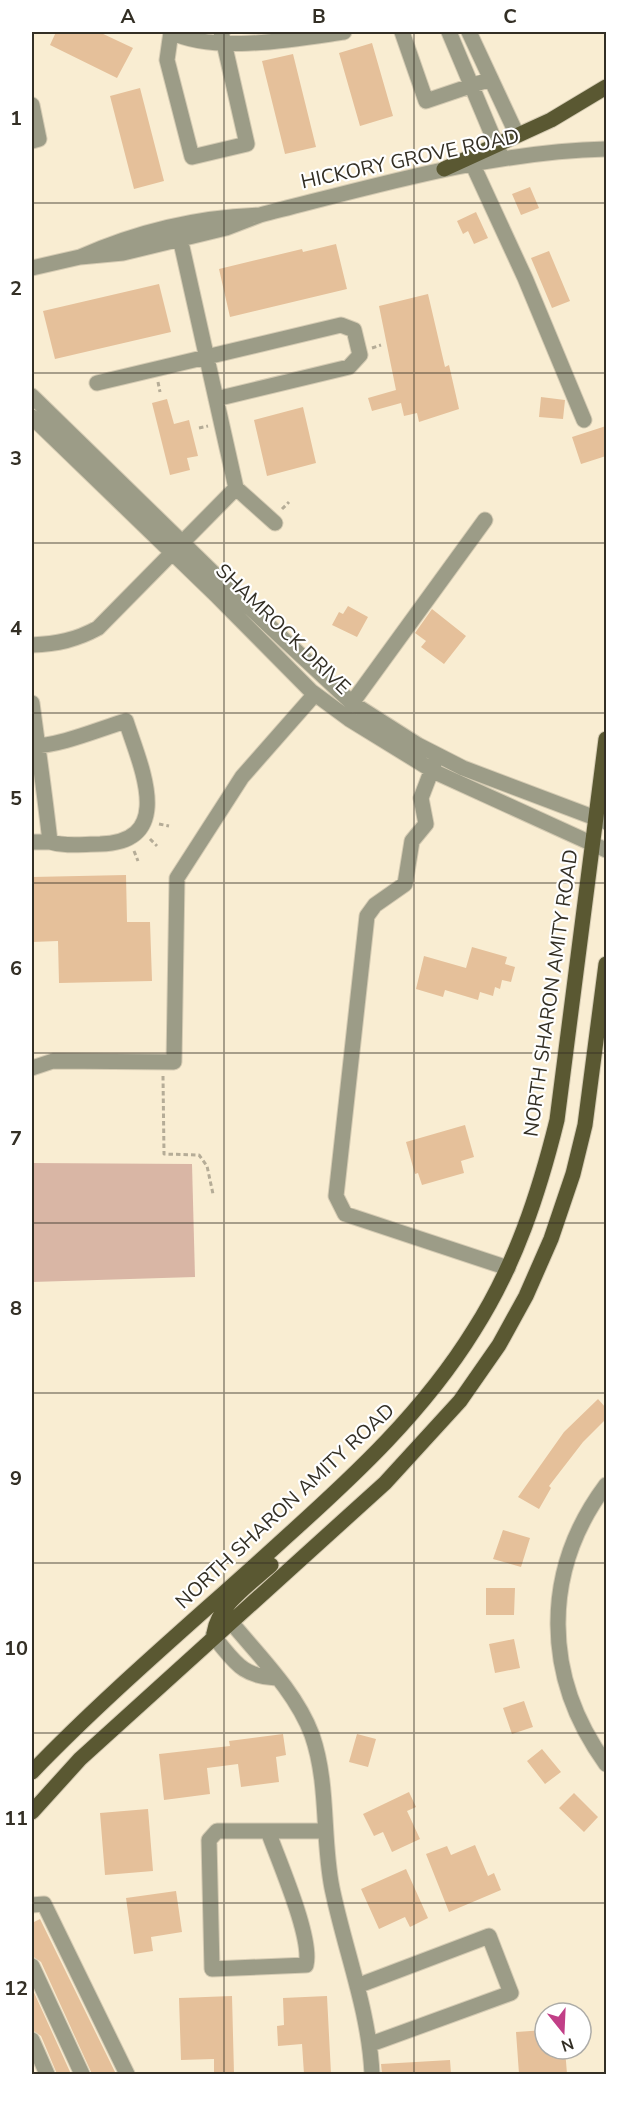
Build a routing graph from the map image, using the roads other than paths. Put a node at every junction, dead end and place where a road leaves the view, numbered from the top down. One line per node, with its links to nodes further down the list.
1 (171, 32): 6 (street); 6 (street)
2 (344, 32): 6 (street)
3 (402, 32): 8 (street)
4 (448, 32): 8 (street)
5 (469, 32): 7 (street)
6 (222, 37)
7 (491, 79): 8 (street); 11 (street)
8 (472, 87): 14 (street)
9 (606, 87): 11 (main road)
10 (32, 105): 12 (street)
11 (517, 135): 14 (main road)
12 (32, 141)
13 (606, 149): 14 (street, HICKORY GROVE ROAD)
14 (499, 151): 15 (street, HICKORY GROVE ROAD); 16 (main road)
15 (472, 163): 16 (street, HICKORY GROVE ROAD); 26 (street)
16 (444, 169): 17 (street, HICKORY GROVE ROAD)
17 (260, 214): 18 (street, HICKORY GROVE ROAD); 19 (street, HICKORY GROVE ROAD)
18 (180, 238): 19 (street, HICKORY GROVE ROAD); 21 (street)
19 (80, 257): 20 (street, HICKORY GROVE ROAD)
20 (32, 268)
21 (207, 357): 22 (street); 24 (street); 24 (street)
22 (97, 383)
23 (32, 396): 30 (street, SHAMROCK DRIVE)
24 (216, 399): 27 (street)
25 (32, 417): 30 (street, SHAMROCK DRIVE)
26 (584, 420)
27 (236, 488): 29 (street); 30 (street)
28 (485, 520): 34 (street)
29 (275, 523)
30 (178, 547): 31 (street); 32 (street, SHAMROCK DRIVE); 34 (street, SHAMROCK DRIVE)
31 (32, 645)
32 (315, 694): 38 (street, SHAMROCK DRIVE); 44 (street)
33 (32, 703): 36 (street)
34 (352, 703): 37 (street, SHAMROCK DRIVE)
35 (606, 739): 39 (main road, NORTH SHARON AMITY ROAD)
36 (34, 746): 41 (street); 41 (street)
37 (439, 756): 38 (street); 39 (street, SHAMROCK DRIVE)
38 (431, 770): 42 (street, SHAMROCK DRIVE); 45 (street)
39 (602, 820): 42 (main road, NORTH SHARON AMITY ROAD)
40 (32, 842): 41 (street)
41 (50, 842)
42 (599, 847): 45 (main road, NORTH SHARON AMITY ROAD)
43 (606, 964): 48 (main road)
44 (32, 1068)
45 (508, 1268): 47 (main road, NORTH SHARON AMITY ROAD)
46 (606, 1485): 51 (street)
47 (303, 1522): 49 (main road); 52 (main road, NORTH SHARON AMITY ROAD)
48 (230, 1621): 49 (main road); 50 (street)
49 (213, 1636): 50 (street); 53 (main road)
50 (276, 1678): 55 (street)
51 (606, 1764)
52 (32, 1772)
53 (32, 1812)
54 (268, 1831): 54 (street); 55 (street)
55 (324, 1831): 58 (street)
56 (32, 1905): 63 (street)
57 (32, 1966): 62 (street)
58 (357, 1986): 60 (street); 60 (street)
59 (32, 2040): 61 (street)
60 (370, 2044): 64 (street)
61 (47, 2074)
62 (82, 2074)
63 (126, 2074)
64 (372, 2074)

